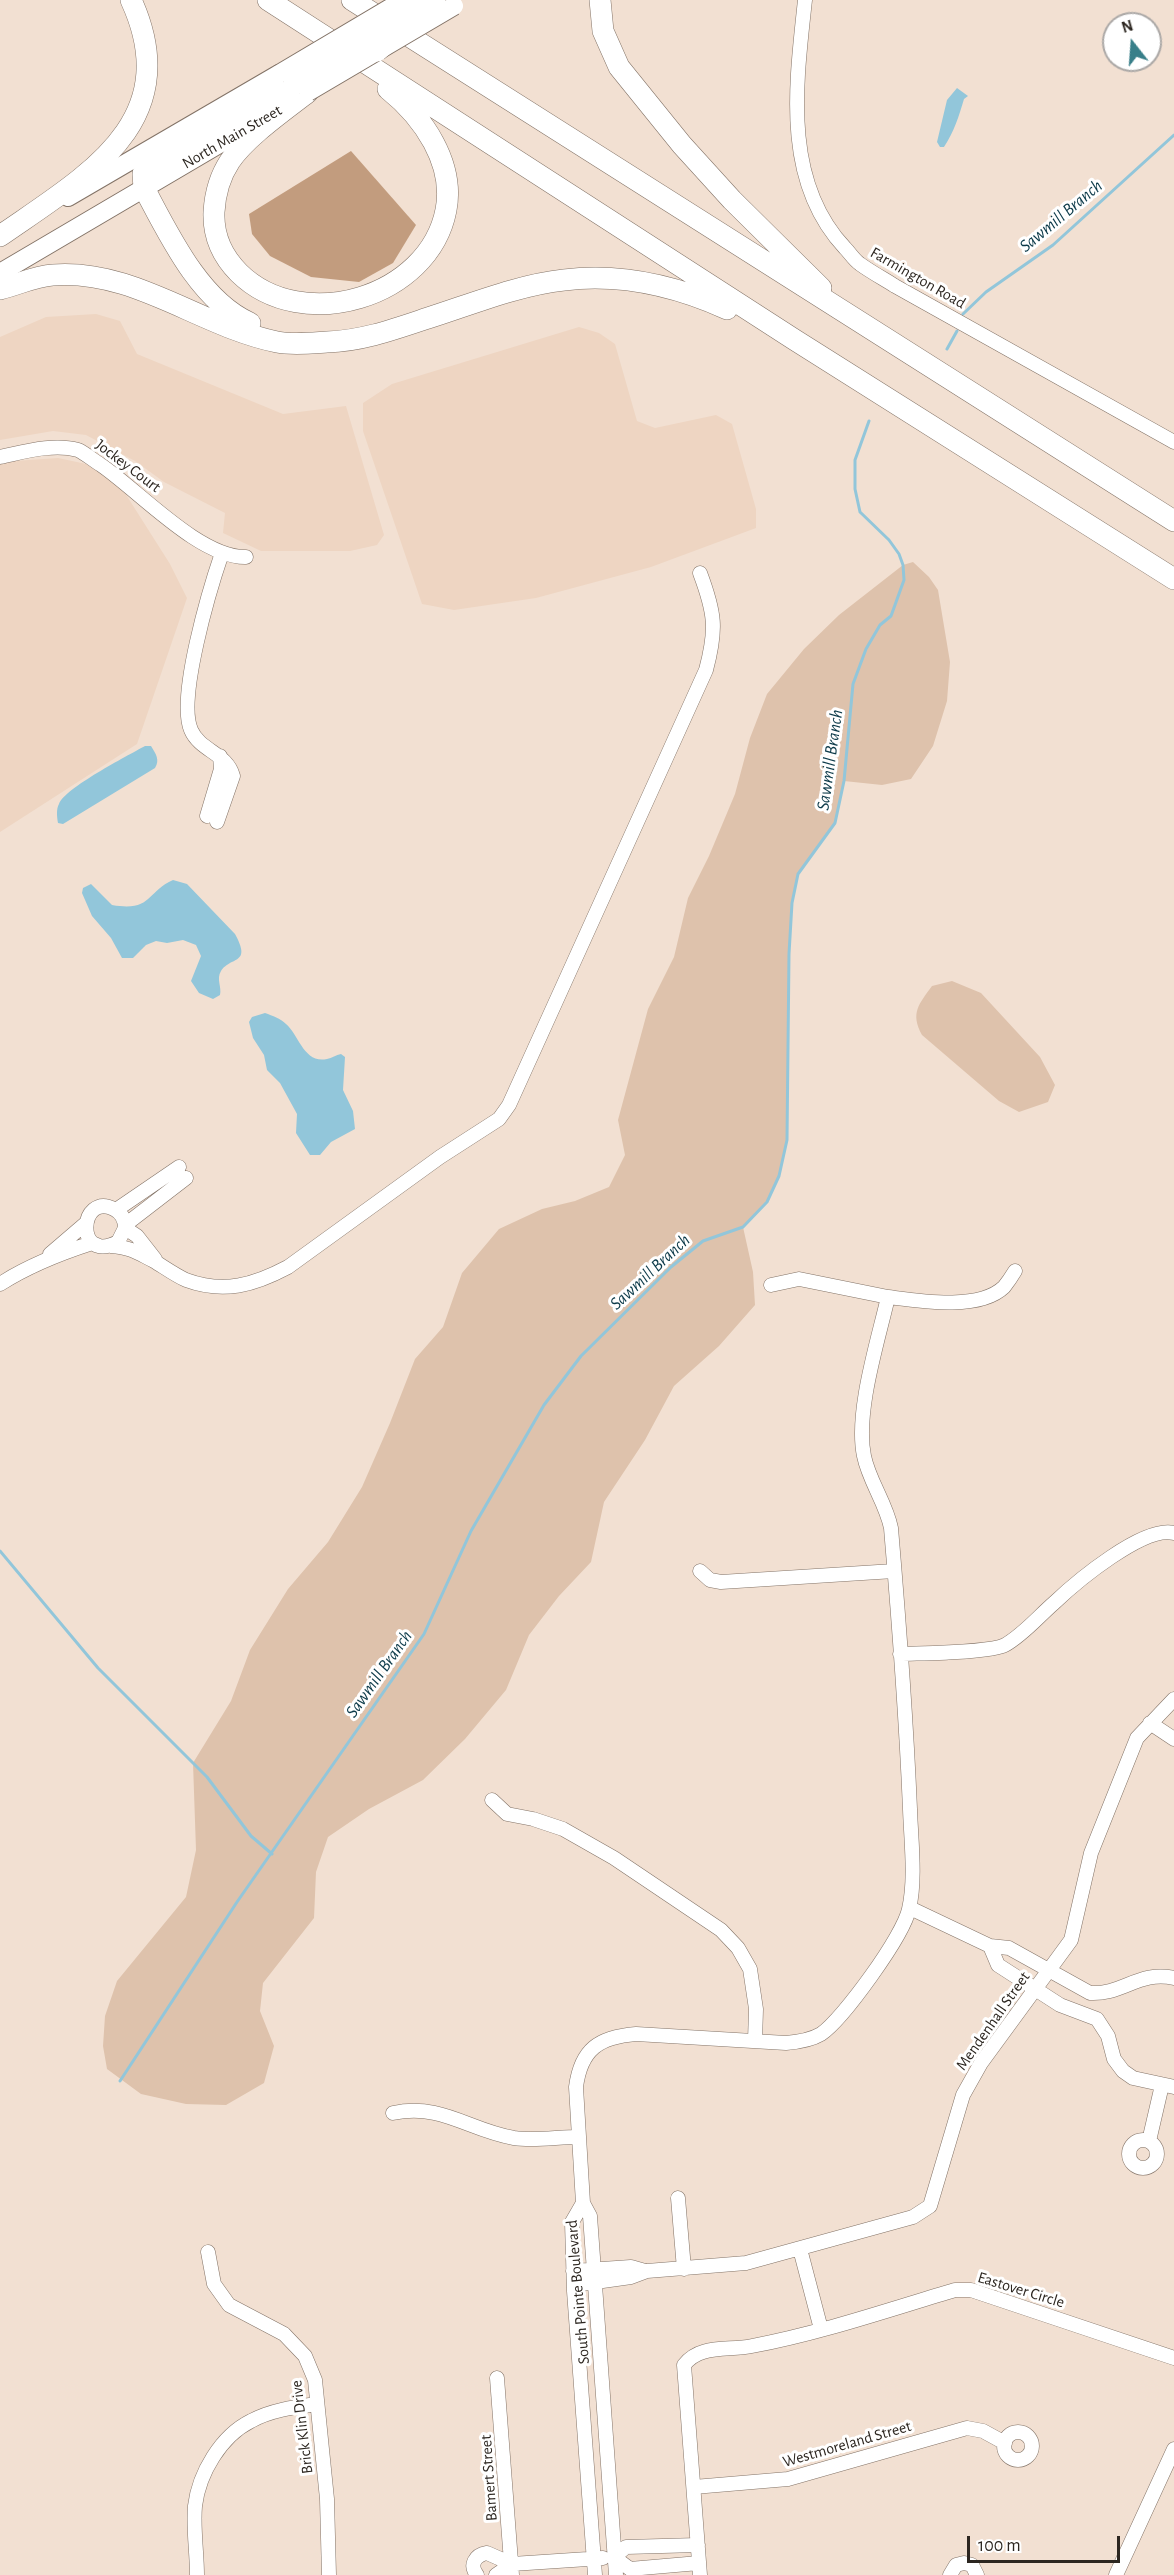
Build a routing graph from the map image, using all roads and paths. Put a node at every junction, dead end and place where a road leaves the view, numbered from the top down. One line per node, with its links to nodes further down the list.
1 (131, 0): 15 (highway)
2 (268, 0): 10 (highway)
3 (352, 0): 11 (highway)
4 (372, 0): 11 (highway)
5 (404, 0): 13 (main road, North Main Street, bridge)
6 (410, 0): 13 (highway, bridge)
7 (600, 0): 18 (highway)
8 (805, 0): 21 (street, Farmington Road)
9 (451, 2): 12 (highway, bridge)
10 (320, 34): 13 (highway); 19 (highway)
11 (417, 42): 18 (highway)
12 (377, 51): 13 (main road, North Main Street, bridge)
13 (294, 83): 14 (highway); 15 (main road, North Main Street)
14 (144, 188): 16 (main road); 20 (highway)
15 (0, 236)
16 (0, 273)
17 (0, 289): 20 (highway)
18 (856, 321): 23 (highway)
19 (795, 340): 20 (highway); 27 (highway)
20 (330, 342)
21 (1174, 442)
22 (0, 457): 24 (street, Jockey Court)
23 (1174, 521)
24 (222, 553): 25 (street, Jockey Court); 28 (street)
25 (246, 557)
26 (700, 573): 34 (street)
27 (1174, 579)
28 (212, 819)
29 (116, 1210): 30 (street); 31 (street); 31 (street)
30 (85, 1224): 32 (street); 33 (street)
31 (125, 1227): 32 (street); 34 (street)
32 (105, 1246): 33 (street); 34 (street)
33 (35, 1266): 36 (street)
34 (164, 1267)
35 (1015, 1271): 38 (street)
36 (0, 1284)
37 (771, 1286): 38 (street)
38 (888, 1297): 40 (street)
39 (1174, 1533): 42 (street)
40 (894, 1571): 41 (street); 42 (street)
41 (700, 1572)
42 (900, 1654): 47 (street)
43 (1174, 1699): 44 (street, Mendenhall Street)
44 (1150, 1723): 45 (street); 49 (street, Mendenhall Street)
45 (1174, 1739)
46 (492, 1800): 52 (street)
47 (910, 1908): 48 (street); 52 (street)
48 (990, 1946): 49 (street); 51 (street)
49 (1049, 1971): 50 (street); 51 (street, Mendenhall Street)
50 (1174, 1978)
51 (1036, 1988): 53 (street); 59 (street, Mendenhall Street)
52 (755, 2041): 55 (street)
53 (1168, 2086): 56 (street)
54 (393, 2113): 55 (street)
55 (579, 2137): 58 (street)
56 (1149, 2141)
57 (678, 2198): 61 (street)
58 (583, 2203): 62 (street, South Pointe Boulevard); 63 (street, South Pointe Boulevard)
59 (800, 2250): 61 (street, Mendenhall Street); 64 (street)
60 (208, 2252): 67 (street, Brick Klin Drive)
61 (684, 2269): 62 (street, Mendenhall Street)
62 (595, 2277): 63 (street, Mendenhall Street); 73 (street, South Pointe Boulevard)
63 (574, 2278): 72 (street, South Pointe Boulevard)
64 (821, 2329): 65 (street, Eastover Circle); 70 (street, Eastover Circle)
65 (1174, 2358)
66 (497, 2378): 74 (street, Bamert Street)
67 (317, 2404): 76 (street); 77 (street, Brick Klin Drive)
68 (1005, 2443): 70 (street, Westmoreland Street)
69 (1174, 2450): 84 (street)
70 (694, 2487): 71 (street, Eastover Circle)
71 (698, 2545): 73 (street); 75 (street, Eastover Circle)
72 (594, 2558): 73 (street); 74 (street); 80 (street, South Pointe Boulevard)
73 (614, 2558): 75 (street, Eastover Circle); 81 (street, South Pointe Boulevard)
74 (512, 2569): 78 (street); 79 (street)
75 (700, 2569)
76 (197, 2575)
77 (329, 2575)
78 (477, 2575)
79 (496, 2575)
80 (595, 2575)
81 (616, 2575)
82 (950, 2575): 83 (street)
83 (977, 2575)
84 (1116, 2575)

